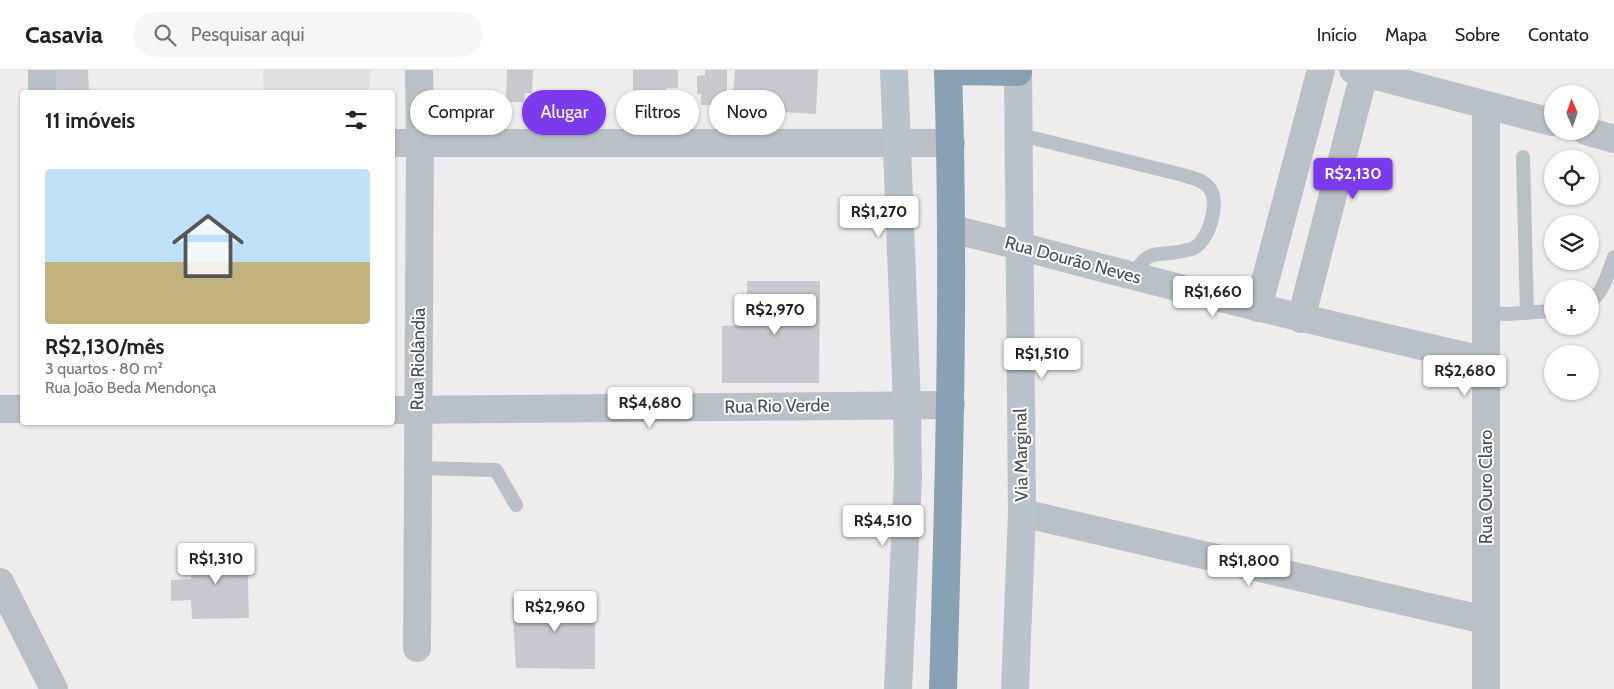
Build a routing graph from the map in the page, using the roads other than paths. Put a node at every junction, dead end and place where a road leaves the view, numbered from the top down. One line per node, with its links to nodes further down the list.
1 (42, 70): 8 (street)
2 (419, 70): 15 (street, Rua Riolândia)
3 (894, 70): 16 (street)
4 (948, 70): 6 (highway); 17 (highway)
5 (1321, 70): 24 (street)
6 (1018, 71): 11 (street, Via Marginal)
7 (1360, 71): 9 (street); 28 (street)
8 (42, 90)
9 (1486, 105): 10 (street); 26 (street, Rua Ouro Claro)
10 (1544, 120)
11 (1017, 134): 20 (street, Via Marginal); 22 (lane)
12 (1599, 135): 13 (street)
13 (1614, 139)
14 (395, 143): 15 (street)
15 (420, 143): 16 (street); 34 (street, Rua Riolândia)
16 (897, 143): 17 (street); 30 (street)
17 (951, 143): 19 (highway)
18 (1523, 157): 27 (lane)
19 (951, 228): 20 (street, Rua Dourão Neves); 31 (highway)
20 (1018, 244): 22 (street, Rua Dourão Neves); 37 (street, Via Marginal)
21 (1614, 257): 23 (lane)
22 (1132, 276): 24 (street, Rua Dourão Neves)
23 (1599, 292)
24 (1258, 308): 28 (street, Rua Dourão Neves)
25 (1544, 312): 27 (lane)
26 (1486, 313): 27 (lane); 29 (street, Rua Ouro Claro)
27 (1527, 313)
28 (1301, 319): 29 (street, Rua Dourão Neves)
29 (1487, 361): 39 (street, Rua Ouro Claro)
30 (907, 405): 31 (street, Rua Rio Verde); 34 (street, Rua Rio Verde); 42 (street)
31 (951, 405): 43 (highway)
32 (0, 409): 33 (street)
33 (20, 409)
34 (405, 410): 35 (street, Rua Riolândia)
35 (418, 468): 36 (lane); 40 (street, Rua Riolândia)
36 (516, 504)
37 (1022, 513): 39 (street); 44 (street, Via Marginal)
38 (0, 582): 41 (street)
39 (1486, 620): 45 (street, Rua Ouro Claro)
40 (416, 648)
41 (54, 689)
42 (898, 689)
43 (943, 689)
44 (1016, 689)
45 (1486, 689)

